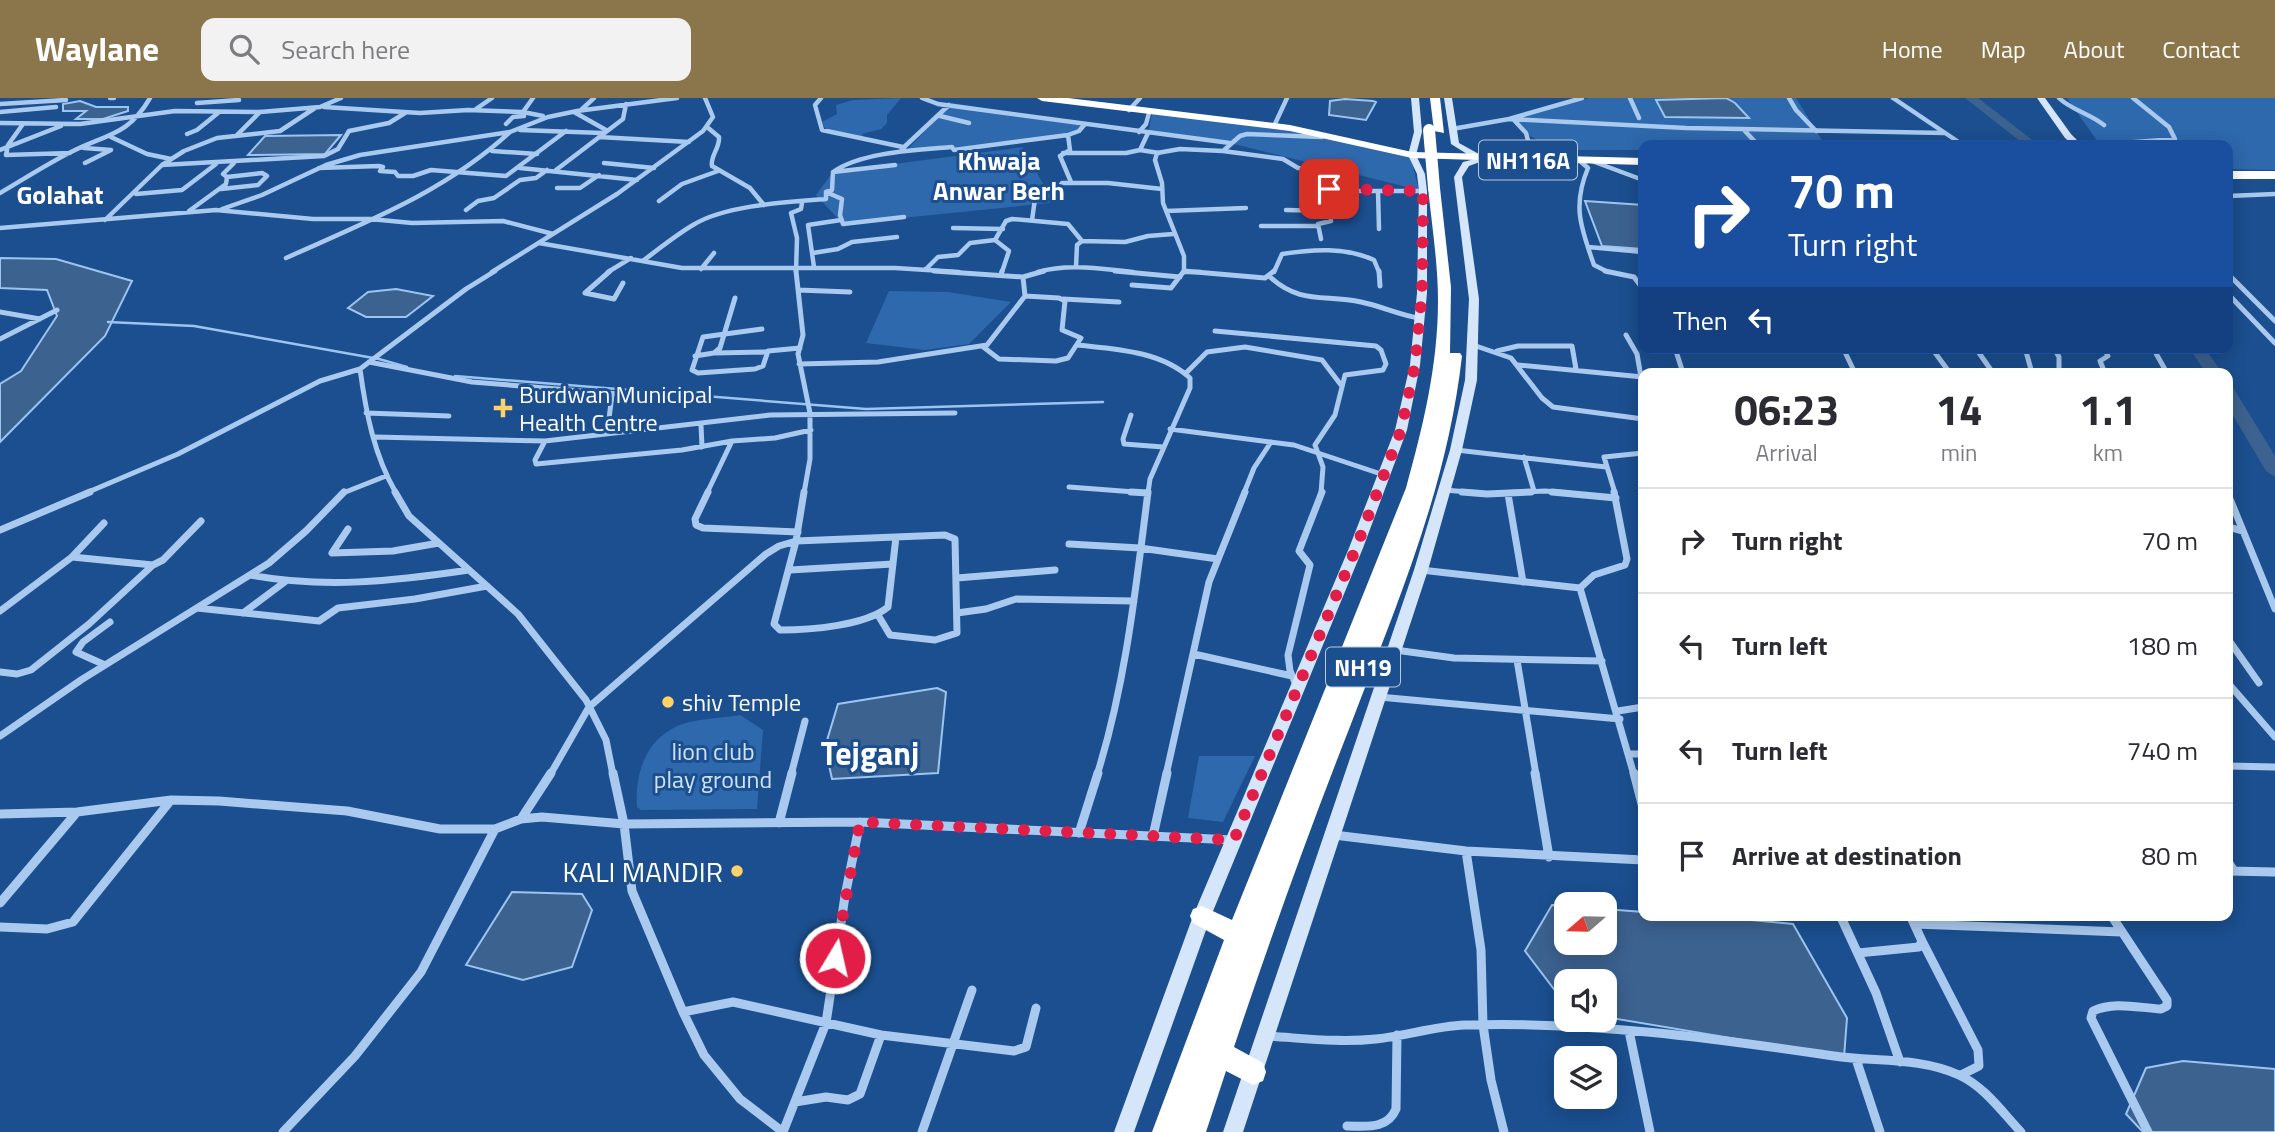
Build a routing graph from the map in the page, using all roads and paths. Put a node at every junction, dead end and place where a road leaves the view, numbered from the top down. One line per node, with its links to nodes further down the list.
1 (20, 98): 30 (street)
2 (150, 98): 47 (street)
3 (201, 98): 32 (street)
4 (341, 98): 35 (street)
5 (492, 98): 36 (street)
6 (533, 98): 43 (street)
7 (594, 98): 37 (street)
8 (677, 98): 29 (street)
9 (705, 98): 62 (street)
10 (821, 98): 84 (street)
11 (922, 98): 33 (street)
12 (1042, 98): 28 (highway, NH116A)
13 (1140, 98): 38 (street)
14 (1287, 98): 61 (street)
15 (1415, 98): 93 (main road)
16 (1425, 98): 63 (highway, NH19)
17 (1435, 98): 63 (highway, NH19)
18 (1448, 98): 63 (main road)
19 (1583, 98): 52 (street)
20 (1630, 98): 51 (street)
21 (1789, 98): 67 (street)
22 (1893, 98): 70 (street)
23 (2041, 98): 78 (main road)
24 (2059, 98): 60 (street)
25 (2133, 98): 79 (street)
26 (66, 100): 30 (street)
27 (239, 100): 32 (street)
28 (1070, 100): 31 (highway, NH116A)
29 (626, 101): 37 (street); 69 (street)
30 (0, 102)
31 (1103, 102): 38 (highway, NH116A)
32 (197, 103): 39 (street)
33 (949, 105): 49 (street); 59 (street)
34 (56, 107): 40 (street)
35 (318, 107): 42 (street); 45 (street); 74 (street)
36 (474, 110): 43 (street); 45 (street)
37 (581, 110): 44 (street)
38 (1129, 110): 46 (highway, NH116A)
39 (189, 111): 41 (street); 47 (street)
40 (0, 112)
41 (218, 112): 42 (street); 71 (street)
42 (260, 112): 74 (street)
43 (523, 112): 48 (street)
44 (574, 112): 50 (street); 69 (street)
45 (405, 113): 100 (street)
46 (1149, 113): 61 (highway, NH116A); 68 (street)
47 (140, 115): 57 (street); 75 (street)
48 (535, 116): 50 (street); 54 (street); 58 (street)
49 (940, 116): 55 (street); 84 (street)
50 (548, 117): 54 (street)
51 (1639, 118)
52 (1511, 119): 63 (street); 64 (street); 95 (street)
53 (0, 123): 56 (street)
54 (531, 123): 65 (street)
55 (969, 123)
56 (23, 124): 57 (street); 82 (street)
57 (65, 124): 82 (street)
58 (506, 124)
59 (1085, 124): 68 (street); 73 (street)
60 (2104, 125)
61 (1274, 126): 93 (highway, NH116A)
62 (707, 127): 80 (street); 109 (street)
63 (1440, 130): 95 (main road); 123 (highway, NH19)
64 (1744, 130): 67 (street); 76 (street)
65 (513, 131): 66 (street); 87 (street); 104 (street)
66 (566, 131): 69 (street); 92 (street)
67 (1816, 131): 70 (street)
68 (1139, 132): 72 (street)
69 (603, 133): 80 (street); 108 (street)
70 (1944, 133): 77 (street)
71 (187, 134)
72 (1148, 134): 81 (street); 85 (street)
73 (1068, 135): 84 (street); 90 (street)
74 (235, 136): 94 (street)
75 (111, 137): 83 (street); 94 (street)
76 (1753, 140)
77 (1955, 140)
78 (2072, 140)
79 (2162, 140)
80 (690, 142): 106 (street)
81 (1230, 143): 88 (street); 93 (street)
82 (7, 148): 86 (street); 89 (street)
83 (80, 148): 89 (street); 98 (street)
84 (901, 149): 110 (street)
85 (1140, 149): 90 (street); 91 (street)
86 (0, 150)
87 (492, 150): 92 (street); 111 (street)
88 (1223, 151): 91 (street); 122 (street)
89 (70, 153): 126 (street)
90 (1063, 153): 118 (street)
91 (1159, 153): 121 (street)
92 (538, 154): 105 (street)
93 (1412, 155): 95 (highway, NH116A); 123 (main road)
94 (171, 159): 102 (street)
95 (1487, 159): 96 (highway, NH116A); 201 (main road)
96 (1586, 161): 97 (highway, NH116A); 116 (street); 158 (street)
97 (1638, 162)
98 (85, 163)
99 (217, 163): 100 (street); 102 (street); 127 (street)
100 (235, 163): 115 (street)
101 (604, 163): 106 (street)
102 (163, 165): 127 (street)
103 (895, 165): 110 (street)
104 (318, 168): 111 (street); 135 (street)
105 (519, 168): 107 (street); 111 (street)
106 (654, 168): 117 (street)
107 (548, 170): 108 (street); 136 (street)
108 (556, 170): 112 (street)
109 (718, 171): 130 (street); 132 (street)
110 (833, 172): 125 (street)
111 (465, 173): 141 (street)
112 (600, 175): 117 (street); 119 (street)
113 (2233, 175): 114 (highway)
114 (2275, 176)
115 (227, 177): 120 (street); 120 (street)
116 (1638, 178)
117 (637, 180): 151 (street)
118 (1071, 182): 121 (street); 143 (street)
119 (558, 188)
120 (221, 189): 139 (street)
121 (1162, 189): 137 (street)
122 (1340, 189): 124 (street); 138 (street)
123 (1434, 189): 124 (street); 191 (main road); 335 (highway, NH19); 348 (highway, NH19)
124 (1378, 191): 150 (street)
125 (826, 192): 131 (street); 142 (street)
126 (0, 193)
127 (136, 194): 144 (street)
128 (2275, 194): 129 (street)
129 (2233, 196)
130 (659, 201)
131 (802, 203): 132 (street); 165 (street)
132 (764, 205): 164 (street)
133 (1246, 208): 137 (street)
134 (1286, 209): 138 (street)
135 (216, 210): 139 (street); 141 (street)
136 (466, 210)
137 (1166, 211): 152 (street)
138 (1330, 211): 146 (street)
139 (187, 213): 144 (street)
140 (904, 217): 142 (street)
141 (370, 219): 151 (street); 162 (street)
142 (841, 220): 161 (street)
143 (1032, 220): 149 (street); 156 (street)
144 (104, 221): 147 (street)
145 (1261, 226): 146 (street)
146 (1317, 226): 154 (street)
147 (0, 228)
148 (953, 228): 149 (street)
149 (1003, 229): 155 (street)
150 (1379, 229)
151 (553, 234): 157 (street)
152 (1173, 234): 156 (street); 170 (street)
153 (897, 237): 161 (street)
154 (1321, 239)
155 (995, 240): 169 (street); 171 (street)
156 (1082, 241): 167 (street)
157 (539, 243): 163 (street); 210 (street)
158 (1588, 247): 159 (street); 175 (street)
159 (1638, 252)
160 (714, 253): 168 (street)
161 (813, 253): 166 (street)
162 (286, 258)
163 (631, 258): 164 (street); 179 (street)
164 (644, 260): 168 (street)
165 (797, 266): 166 (street); 168 (street); 182 (street)
166 (814, 267): 169 (street)
167 (1076, 267): 173 (street); 174 (street)
168 (701, 269)
169 (925, 270): 171 (street)
170 (1184, 271): 172 (street); 174 (street)
171 (1000, 275): 173 (street)
172 (1270, 276): 181 (street); 191 (street)
173 (1023, 277): 184 (street)
174 (1180, 277): 180 (street)
175 (1634, 277): 176 (street); 178 (street)
176 (1638, 278)
177 (2233, 279): 193 (street)
178 (1638, 282)
179 (623, 283)
180 (1132, 285)
181 (1380, 286)
182 (798, 290): 183 (street); 203 (street)
183 (850, 292)
184 (1025, 296): 186 (street); 202 (street)
185 (735, 298): 196 (street)
186 (1063, 299): 188 (street); 200 (street)
187 (2233, 300): 199 (street)
188 (1119, 302)
189 (57, 310): 192 (street)
190 (0, 312): 192 (street)
191 (1419, 318): 244 (main road)
192 (41, 319): 198 (street)
193 (2275, 321)
194 (762, 329): 196 (street)
195 (1215, 331): 220 (street)
196 (725, 332): 206 (street); 209 (street)
197 (1626, 335): 213 (street)
198 (0, 339)
199 (2275, 343)
200 (1078, 345): 202 (street); 218 (street)
201 (1473, 345): 204 (street); 239 (main road)
202 (982, 346): 211 (street)
203 (800, 348): 205 (street); 211 (street)
204 (1497, 351): 212 (street); 217 (street)
205 (766, 352): 206 (street); 209 (street)
206 (714, 353): 209 (street)
207 (1935, 354): 214 (street)
208 (2107, 354): 215 (street)
209 (695, 356)
210 (373, 359): 216 (street); 221 (street)
211 (799, 364): 223 (street)
212 (1518, 365): 217 (street); 228 (street)
213 (1640, 368)
214 (1946, 368)
215 (2103, 368)
216 (359, 369): 225 (street); 257 (street)
217 (1576, 369): 219 (street)
218 (1186, 373): 220 (street); 230 (street)
219 (1638, 377)
220 (1341, 386): 240 (street)
221 (612, 395): 222 (street); 232 (street)
222 (644, 396)
223 (810, 413): 224 (street); 229 (street); 231 (street)
224 (955, 413)
225 (366, 414): 227 (street); 233 (street)
226 (1130, 415): 238 (street)
227 (449, 416)
228 (1638, 418)
229 (701, 425): 232 (street); 237 (street)
230 (1170, 429): 236 (street); 238 (street)
231 (811, 430): 235 (street); 259 (street)
232 (607, 434): 234 (street)
233 (375, 437): 234 (street); 245 (street)
234 (545, 440): 237 (street)
235 (732, 441): 237 (street); 259 (street)
236 (1271, 442): 240 (street); 266 (street)
237 (702, 447)
238 (1163, 447): 249 (street)
239 (1455, 450): 242 (street); 247 (main road)
240 (1315, 451): 244 (street); 294 (street)
241 (1638, 453): 243 (street)
242 (1524, 457): 243 (street); 248 (street)
243 (1606, 467): 251 (street)
244 (1384, 475): 294 (main road)
245 (386, 476): 262 (street); 273 (street)
246 (1069, 487): 249 (street)
247 (1444, 490): 250 (street); 272 (main road)
248 (1534, 491): 250 (street); 251 (street)
249 (1148, 493): 264 (street)
250 (1508, 494): 276 (street)
251 (1616, 498): 278 (street)
252 (2233, 506): 258 (street)
253 (201, 521): 268 (street)
254 (104, 523): 265 (street)
255 (2233, 528): 258 (street)
256 (348, 529): 262 (street)
257 (0, 530)
258 (2243, 531): 281 (street)
259 (798, 532): 261 (street)
260 (896, 537): 261 (street); 267 (street); 274 (street)
261 (796, 541): 270 (street); 298 (street)
262 (439, 542): 269 (street)
263 (1069, 544): 264 (street)
264 (1140, 548): 266 (street); 279 (street)
265 (72, 557): 268 (street); 282 (street)
266 (1217, 559): 289 (street)
267 (893, 564): 270 (street); 285 (street)
268 (153, 565): 293 (street)
269 (469, 570): 275 (street); 277 (street)
270 (790, 570): 285 (street)
271 (1055, 570): 274 (street)
272 (1421, 570): 276 (street); 288 (main road)
273 (250, 575): 275 (street); 280 (street)
274 (957, 578): 284 (street)
275 (286, 581): 283 (street)
276 (1523, 582): 278 (street)
277 (487, 586): 283 (street); 298 (street)
278 (1580, 588): 291 (street)
279 (1134, 601): 284 (street); 318 (street)
280 (197, 608): 283 (street); 292 (street)
281 (2275, 609)
282 (1, 610)
283 (243, 613)
284 (957, 613): 285 (street)
285 (878, 615)
286 (110, 622): 292 (street)
287 (2233, 646): 295 (street)
288 (1395, 650): 290 (street); 297 (main road)
289 (1194, 654): 294 (street); 320 (street)
290 (1517, 660): 291 (street); 299 (street)
291 (1602, 661): 301 (street)
292 (105, 665): 303 (street)
293 (0, 672)
294 (1295, 682): 321 (main road)
295 (2259, 683)
296 (2233, 689): 304 (street)
297 (1379, 697): 299 (street); 319 (main road)
298 (589, 707): 313 (street); 316 (street)
299 (1526, 709): 301 (street); 323 (street)
300 (1638, 709): 301 (street)
301 (1619, 715): 305 (street)
302 (805, 721): 315 (street)
303 (0, 736)
304 (2275, 737)
305 (1629, 754): 306 (street); 309 (street)
306 (1638, 754)
307 (2233, 766): 308 (street)
308 (2275, 767)
309 (1638, 789)
310 (171, 800): 311 (street); 317 (street); 333 (street)
311 (77, 812): 312 (street); 327 (street)
312 (0, 814)
313 (521, 819): 316 (street); 317 (street)
314 (860, 822): 315 (street); 318 (street); 341 (street)
315 (779, 823): 316 (street)
316 (624, 824): 340 (street)
317 (495, 829): 355 (street)
318 (1079, 833): 320 (street)
319 (1332, 835): 322 (street); 346 (main road)
320 (1153, 836): 321 (street)
321 (1234, 840): 328 (main road)
322 (1466, 850): 323 (street); 342 (street)
323 (1549, 857): 324 (street)
324 (1638, 860)
325 (2233, 871): 326 (street)
326 (2274, 873)
327 (0, 903)
328 (1202, 916): 335 (highway); 358 (main road)
329 (1843, 921): 337 (street)
330 (1912, 921): 336 (street)
331 (1930, 921): 334 (street)
332 (2115, 921): 334 (street)
333 (0, 927)
334 (2122, 932): 366 (street)
335 (1238, 936): 359 (highway, NH19)
336 (1922, 941): 337 (street); 352 (street)
337 (1858, 953): 350 (street)
338 (972, 989): 347 (street)
339 (1037, 1008): 347 (street)
340 (683, 1012): 341 (street); 356 (street)
341 (825, 1023): 344 (street); 353 (street)
342 (1483, 1025): 343 (street); 345 (street); 362 (street)
343 (1629, 1031): 349 (street); 363 (street)
344 (881, 1035): 347 (street); 353 (street)
345 (1397, 1035): 346 (street); 354 (street)
346 (1265, 1036): 351 (main road)
347 (954, 1042): 357 (street)
348 (1218, 1054): 351 (highway); 360 (highway, NH19)
349 (1856, 1059): 350 (street); 364 (street)
350 (1900, 1062): 352 (street)
351 (1253, 1072): 361 (main road)
352 (1961, 1075): 365 (street)
353 (795, 1102): 356 (street)
354 (1347, 1126)
355 (282, 1132)
356 (783, 1132)
357 (922, 1132)
358 (1124, 1132)
359 (1166, 1132)
360 (1192, 1132)
361 (1233, 1132)
362 (1504, 1132)
363 (1650, 1132)
364 (1880, 1132)
365 (2021, 1132)
366 (2148, 1132)

